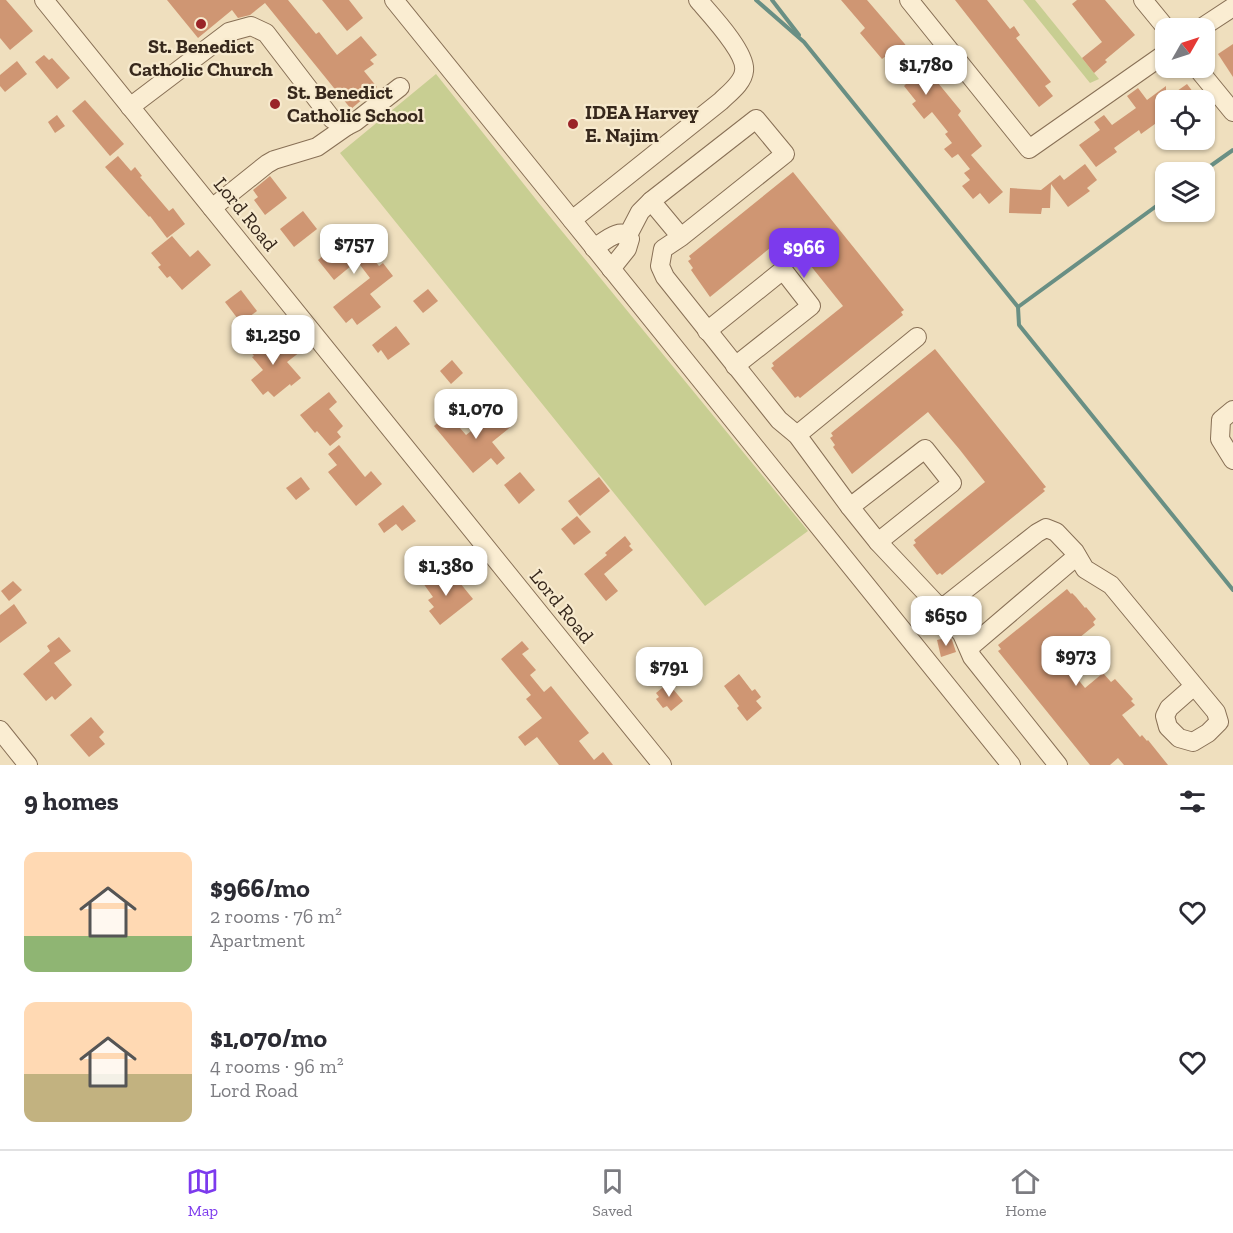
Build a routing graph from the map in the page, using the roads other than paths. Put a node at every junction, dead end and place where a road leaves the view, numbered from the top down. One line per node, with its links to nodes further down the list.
1 (44, 0): 12 (street, Lord Road)
2 (698, 0): 17 (street)
3 (909, 0): 9 (street)
4 (1143, 0): 7 (street)
5 (403, 3): 17 (street)
6 (1233, 8): 8 (street)
7 (1158, 18)
8 (1215, 20)
9 (1155, 61)
10 (1205, 78): 13 (street)
11 (399, 87): 14 (street)
12 (130, 107): 14 (street); 16 (street, Lord Road)
13 (1233, 112)
14 (347, 126): 16 (street)
15 (651, 201): 18 (street); 19 (street); 19 (street)
16 (212, 208): 36 (street, Lord Road)
17 (572, 220): 20 (street)
18 (628, 235): 20 (street); 21 (street)
19 (681, 237): 22 (street)
20 (594, 248): 21 (street)
21 (611, 269): 37 (street)
22 (707, 331): 24 (street); 24 (street)
23 (917, 337): 26 (street)
24 (735, 366): 26 (street)
25 (1233, 410): 27 (street)
26 (797, 435): 28 (street)
27 (1233, 460)
28 (850, 507): 29 (street); 29 (street)
29 (878, 542): 31 (street)
30 (1077, 556): 31 (street); 32 (street); 33 (street)
31 (941, 609): 32 (street)
32 (969, 648): 38 (street)
33 (1194, 686)
34 (0, 730): 35 (street)
35 (28, 765)
36 (662, 765)
37 (1011, 765)
38 (1058, 765)

